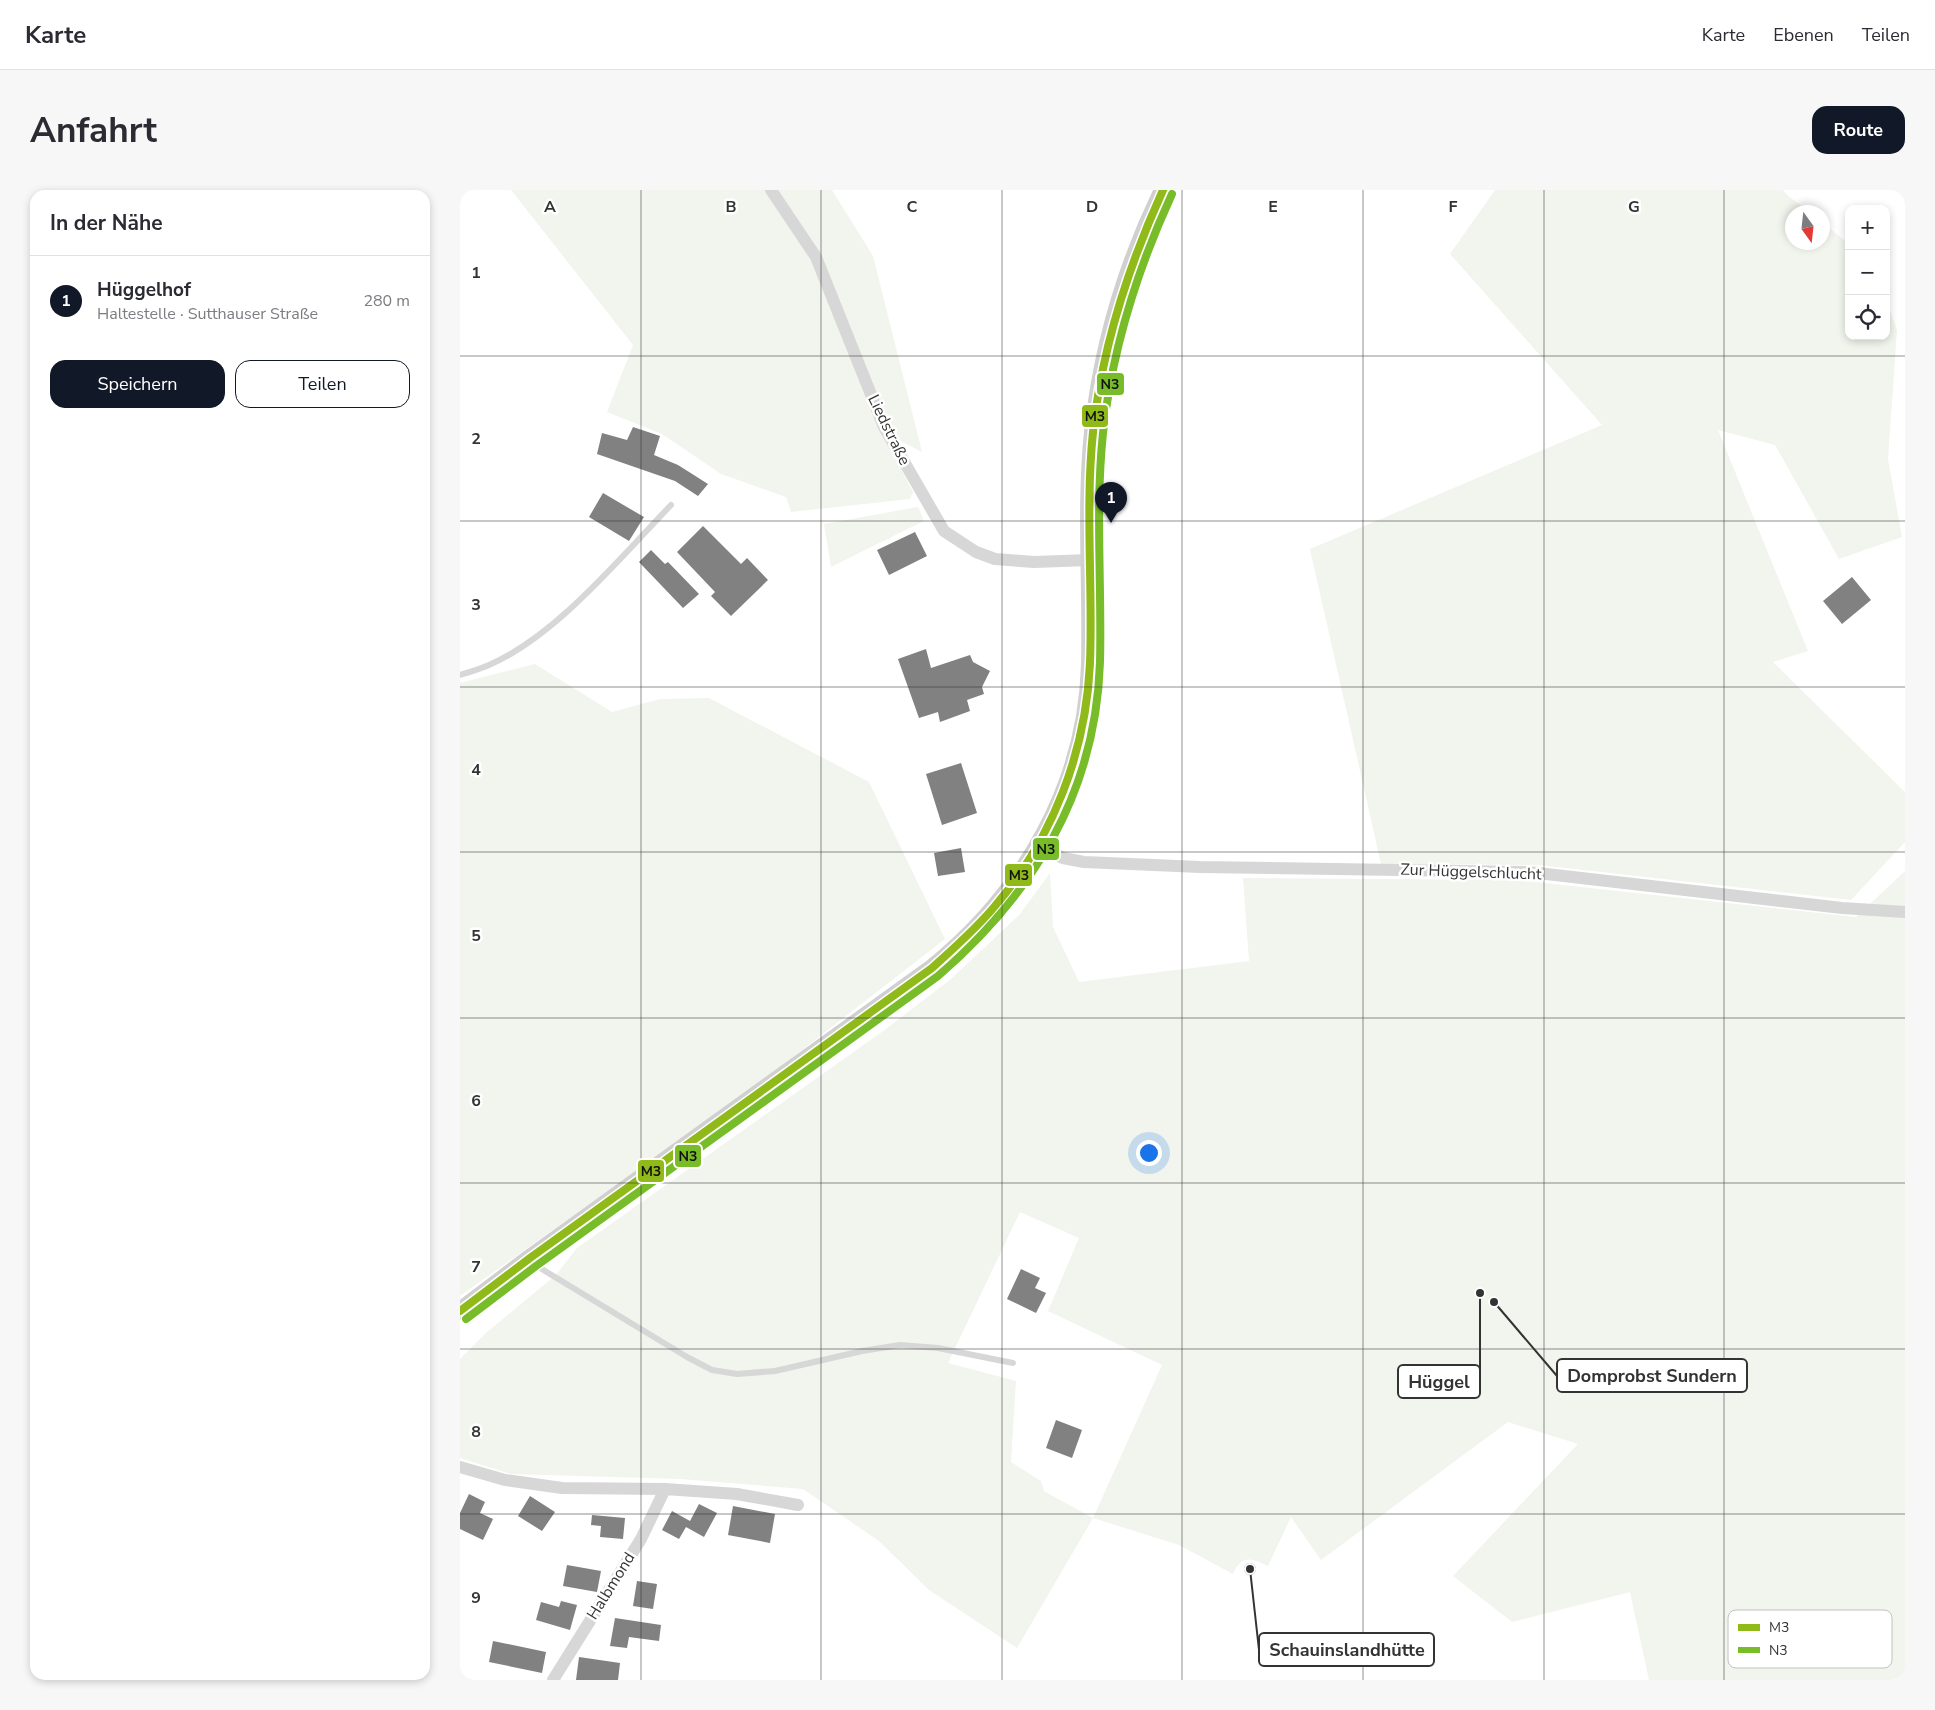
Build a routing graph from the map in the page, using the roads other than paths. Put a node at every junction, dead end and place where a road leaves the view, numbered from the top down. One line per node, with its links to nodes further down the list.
1 (771, 190): 4 (street, Liedstraße)
2 (1163, 190): 4 (street)
3 (671, 505): 5 (lane)
4 (1090, 560): 6 (street)
5 (460, 675)
6 (1038, 846): 7 (street, Zur Hüggelschlucht); 8 (street)
7 (1905, 912)
8 (530, 1258): 9 (street); 10 (lane)
9 (460, 1311)
10 (1013, 1362)
11 (460, 1467): 12 (street)
12 (665, 1488): 13 (street); 14 (street, Halbmond)
13 (798, 1505)
14 (553, 1680)

